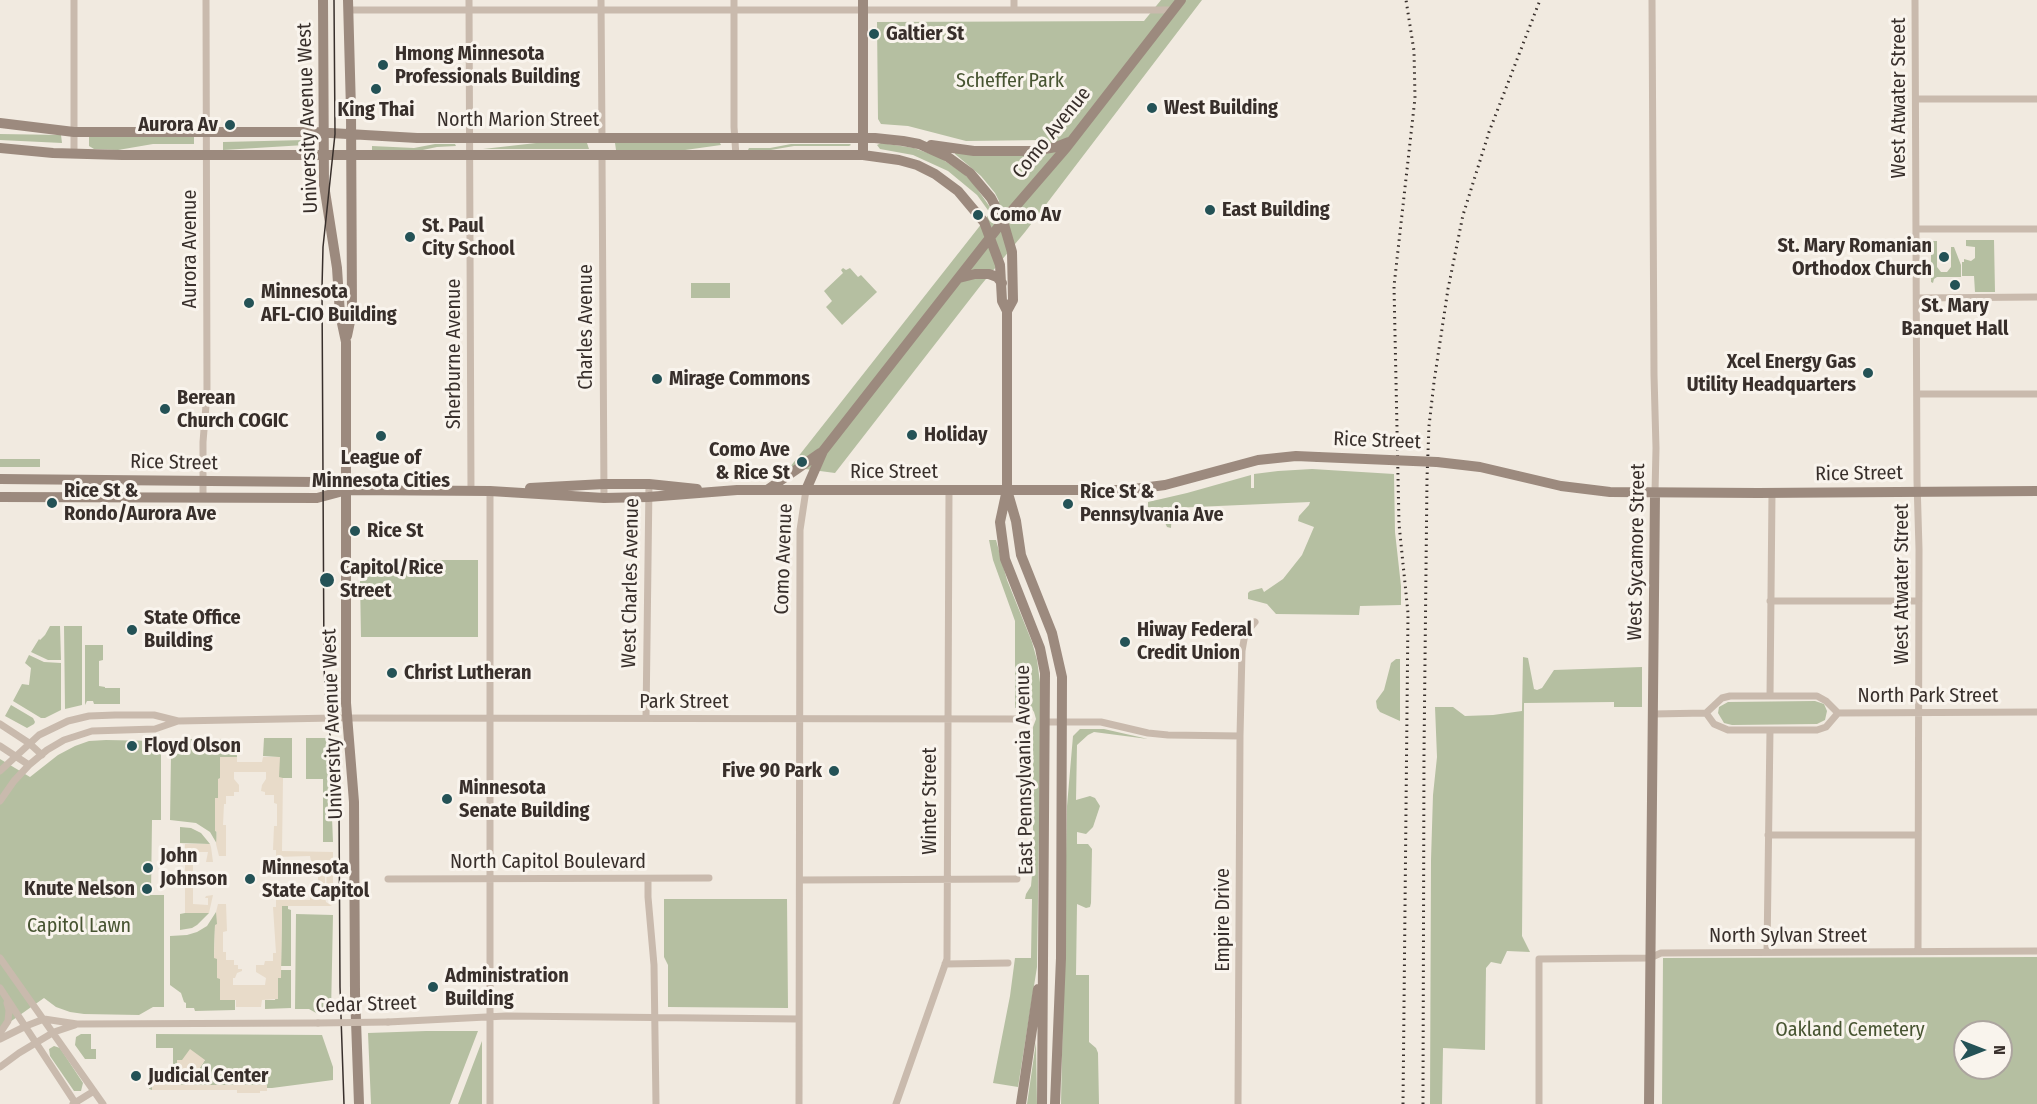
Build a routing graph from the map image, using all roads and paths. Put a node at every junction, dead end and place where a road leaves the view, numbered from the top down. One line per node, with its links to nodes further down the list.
1 (74, 0): 21 (street)
2 (206, 0): 23 (street, Aurora Avenue)
3 (323, 0): 22 (main road, University Avenue West)
4 (469, 0): 14 (street, Sherburne Avenue)
5 (601, 0): 15 (street)
6 (734, 0): 16 (street)
7 (1014, 0): 13 (street)
8 (1181, 0): 17 (main road, Como Avenue)
9 (1652, 0): 67 (street, West Sycamore Street)
10 (1916, 0): 18 (street, West Atwater Street)
11 (348, 5): 14 (street); 24 (main road, University Avenue West)
12 (863, 5): 13 (street); 16 (street); 28 (main road)
13 (1014, 9): 17 (street)
14 (469, 10): 15 (street); 25 (street, Sherburne Avenue)
15 (602, 10): 16 (street); 26 (street)
16 (734, 10): 27 (street)
17 (1173, 10): 29 (main road, Como Avenue)
18 (1916, 99): 19 (street); 42 (street, West Atwater Street)
19 (2037, 99)
20 (0, 123): 21 (main road, North Marion Street)
21 (74, 132): 23 (main road, North Marion Street); 32 (street)
22 (323, 132): 23 (main road, North Marion Street); 24 (main road, North Marion Street); 33 (main road, University Avenue West)
23 (207, 133): 34 (street, Aurora Avenue)
24 (351, 135): 25 (main road, North Marion Street); 36 (main road, University Avenue West)
25 (470, 138): 26 (main road, North Marion Street); 37 (street, Sherburne Avenue)
26 (602, 138): 27 (main road, North Marion Street)
27 (735, 138): 28 (main road, North Marion Street); 39 (street)
28 (863, 138): 30 (main road, North Marion Street); 35 (main road)
29 (1072, 140): 30 (main road); 40 (main road, Como Avenue)
30 (919, 144): 40 (main road, North Marion Street)
31 (0, 148): 32 (main road, North Marion Street)
32 (74, 154): 34 (main road, North Marion Street)
33 (323, 154): 34 (main road, North Marion Street); 36 (main road, North Marion Street); 49 (main road, University Avenue West)
34 (207, 155): 54 (street, Aurora Avenue)
35 (863, 155): 39 (main road, North Marion Street); 43 (main road, North Marion Street)
36 (351, 156): 37 (main road, North Marion Street); 49 (main road, University Avenue West)
37 (470, 156): 38 (main road, North Marion Street); 63 (street, Sherburne Avenue)
38 (602, 156): 39 (main road, North Marion Street); 55 (street, Charles Avenue)
39 (736, 156)
40 (1003, 221): 43 (main road, Como Avenue); 48 (main road, North Marion Street)
41 (2037, 229): 42 (street)
42 (1917, 230): 47 (street, West Atwater Street)
43 (991, 237): 44 (main road, Como Avenue); 45 (main road, North Marion Street)
44 (959, 278): 45 (main road); 52 (main road, Como Avenue)
45 (1002, 283): 48 (main road, North Marion Street)
46 (2037, 297): 47 (street)
47 (1917, 298): 50 (street, West Atwater Street)
48 (1007, 311): 61 (main road)
49 (346, 342): 57 (main road, University Avenue West)
50 (1917, 394): 51 (street); 66 (street, West Atwater Street)
51 (2037, 394)
52 (823, 451): 58 (main road); 59 (main road, Como Avenue)
53 (0, 479): 54 (main road, Rice Street)
54 (202, 482): 57 (main road, Rice Street); 69 (street, Aurora Avenue)
55 (604, 484): 56 (main road, Rice Street); 64 (main road, Rice Street); 72 (street, Charles Avenue)
56 (649, 484): 65 (main road, Rice Street); 70 (street, West Charles Avenue)
57 (347, 490): 63 (main road, Rice Street); 69 (main road, Rice Street); 82 (main road, University Avenue West)
58 (766, 490): 59 (main road, Rice Street); 65 (main road, Rice Street)
59 (806, 490): 60 (main road, Rice Street); 84 (street, Como Avenue)
60 (948, 490): 61 (main road, Rice Street); 86 (street, Winter Street)
61 (1007, 490): 67 (main road, Rice Street, bridge); 89 (main road, East Pennsylvania Avenue); 90 (main road, East Pennsylvania Avenue)
62 (2037, 490): 66 (main road, Rice Street)
63 (471, 491): 64 (main road, Rice Street)
64 (490, 491): 72 (main road, Rice Street); 85 (street)
65 (716, 491): 70 (main road, Rice Street)
66 (1918, 491): 68 (main road, Rice Street); 74 (street, West Atwater Street)
67 (1655, 493): 68 (main road, Rice Street); 81 (main road, West Sycamore Street)
68 (1772, 493): 73 (street)
69 (203, 497): 71 (main road, Rice Street)
70 (648, 497): 72 (main road, Rice Street); 83 (street, West Charles Avenue)
71 (0, 498)
72 (604, 498)
73 (1770, 601): 74 (street); 76 (street)
74 (1919, 601): 80 (street, West Atwater Street)
75 (1255, 622): 93 (street, Empire Drive)
76 (1770, 696): 78 (street, North Park Street); 79 (street, North Park Street)
77 (2037, 712): 80 (street, North Park Street)
78 (1706, 713): 81 (street); 92 (street)
79 (1838, 713): 80 (street, North Park Street); 92 (street)
80 (1919, 713): 101 (street, West Atwater Street)
81 (1653, 714): 115 (main road, West Sycamore Street)
82 (347, 718): 85 (street, Park Street); 88 (street, Park Street); 134 (main road, University Avenue West)
83 (646, 718): 84 (street, Park Street); 85 (street, Park Street)
84 (800, 718): 86 (street, Park Street); 108 (street, Como Avenue)
85 (492, 719): 105 (street)
86 (947, 719): 87 (street, Park Street); 109 (street, Winter Street)
87 (1021, 719)
88 (178, 721): 94 (street); 96 (street)
89 (1062, 721): 90 (street); 93 (street); 141 (main road, East Pennsylvania Avenue)
90 (1046, 722): 113 (main road, East Pennsylvania Avenue)
91 (0, 724): 94 (street)
92 (1770, 730): 102 (street)
93 (1240, 736): 142 (street, Empire Drive)
94 (29, 743): 96 (street); 97 (street)
95 (0, 746): 97 (street)
96 (42, 755): 98 (street)
97 (15, 756): 98 (street); 99 (street)
98 (30, 765): 100 (street)
99 (0, 771)
100 (0, 801)
101 (1918, 835): 102 (street); 110 (street, West Atwater Street)
102 (1768, 836): 112 (street)
103 (709, 878): 106 (street, North Capitol Boulevard)
104 (388, 879): 105 (street, North Capitol Boulevard)
105 (491, 879): 106 (street, North Capitol Boulevard); 120 (street)
106 (648, 879): 121 (street)
107 (1017, 879): 109 (street)
108 (800, 880): 109 (street); 123 (street, Como Avenue)
109 (947, 880): 117 (street, Winter Street)
110 (1918, 951): 111 (street, North Sylvan Street); 112 (street, North Sylvan Street)
111 (2037, 951)
112 (1767, 952): 115 (street, North Sylvan Street)
113 (1044, 953): 139 (main road); 140 (main road, East Pennsylvania Avenue)
114 (0, 958): 122 (street)
115 (1650, 958): 143 (street, North Sylvan Street); 144 (main road, West Sycamore Street)
116 (1008, 963): 117 (street)
117 (945, 964): 138 (street, Winter Street)
118 (0, 988): 119 (street)
119 (5, 995): 125 (street); 127 (street)
120 (491, 1017): 121 (street, Cedar Street); 124 (street, Cedar Street, bridge); 135 (street)
121 (656, 1017): 123 (street, Cedar Street); 136 (street)
122 (44, 1019): 124 (street, Cedar Street); 125 (street, Cedar Street); 126 (street)
123 (799, 1019): 137 (street, Como Avenue)
124 (77, 1024): 126 (street, Cedar Street)
125 (26, 1026): 128 (street, Cedar Street); 129 (street)
126 (54, 1032): 129 (street, Cedar Street); 131 (street)
127 (0, 1033)
128 (0, 1039)
129 (35, 1043): 130 (street, Cedar Street); 132 (street)
130 (0, 1067)
131 (94, 1091): 132 (street); 133 (street)
132 (75, 1104)
133 (103, 1104)
134 (358, 1104)
135 (490, 1104)
136 (656, 1104)
137 (799, 1104)
138 (896, 1104)
139 (1021, 1104)
140 (1042, 1104)
141 (1055, 1104)
142 (1238, 1104)
143 (1539, 1104)
144 (1649, 1104)

